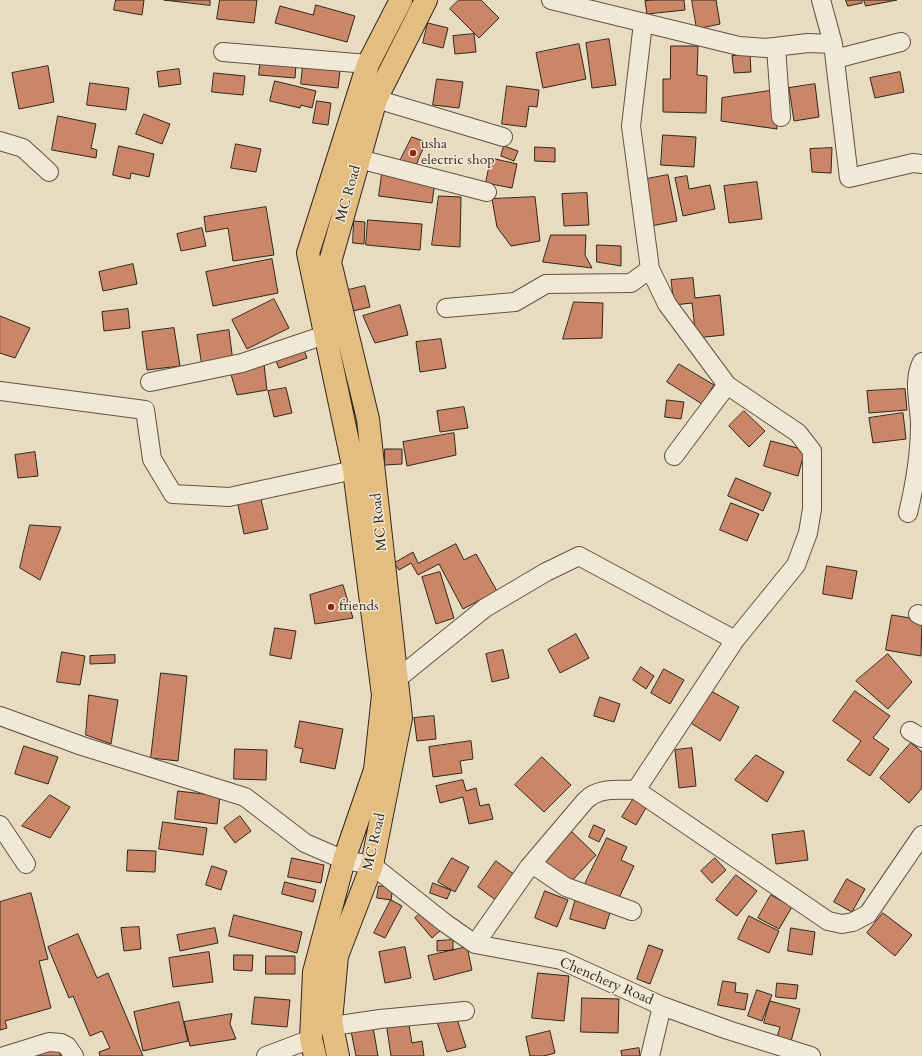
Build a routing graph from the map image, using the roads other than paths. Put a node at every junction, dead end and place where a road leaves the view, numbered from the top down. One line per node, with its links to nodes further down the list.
1 (401, 0): 10 (main road, MC Road)
2 (426, 0): 11 (main road, MC Road)
3 (551, 0): 5 (street)
4 (821, 0): 8 (street)
5 (643, 23): 7 (street); 19 (street)
6 (901, 42): 8 (street)
7 (776, 47): 8 (street); 12 (street)
8 (834, 51): 16 (street)
9 (222, 52): 10 (street)
10 (368, 64): 21 (main road, MC Road)
11 (376, 100): 13 (street); 15 (main road, MC Road)
12 (781, 117)
13 (504, 136)
14 (0, 141): 17 (street)
15 (359, 159): 18 (street); 30 (main road, MC Road)
16 (922, 164)
17 (49, 172)
18 (487, 192)
19 (650, 269): 20 (street); 24 (street)
20 (446, 308)
21 (325, 335): 23 (street); 27 (main road, MC Road)
22 (922, 362): 28 (street)
23 (150, 382)
24 (727, 385): 26 (street); 29 (street)
25 (0, 391): 27 (street)
26 (674, 456)
27 (354, 470): 35 (main road, MC Road)
28 (908, 513)
29 (734, 640): 30 (street); 32 (street)
30 (397, 679): 38 (main road, MC Road)
31 (0, 716): 35 (street)
32 (636, 790): 34 (street); 37 (street)
33 (0, 825): 36 (street)
34 (922, 835)
35 (344, 860): 38 (street); 44 (main road, MC Road)
36 (26, 864)
37 (532, 864): 39 (street); 40 (street)
38 (372, 865): 40 (street, Chenchery Road); 43 (main road, MC Road)
39 (632, 911)
40 (475, 944): 41 (street, Chenchery Road)
41 (662, 1006): 49 (street); 50 (street, Chenchery Road)
42 (465, 1012): 43 (street)
43 (333, 1026): 48 (main road, MC Road)
44 (313, 1048): 47 (street)
45 (4, 1056): 46 (street)
46 (74, 1056)
47 (266, 1056)
48 (338, 1056)
49 (650, 1056)
50 (811, 1056)

